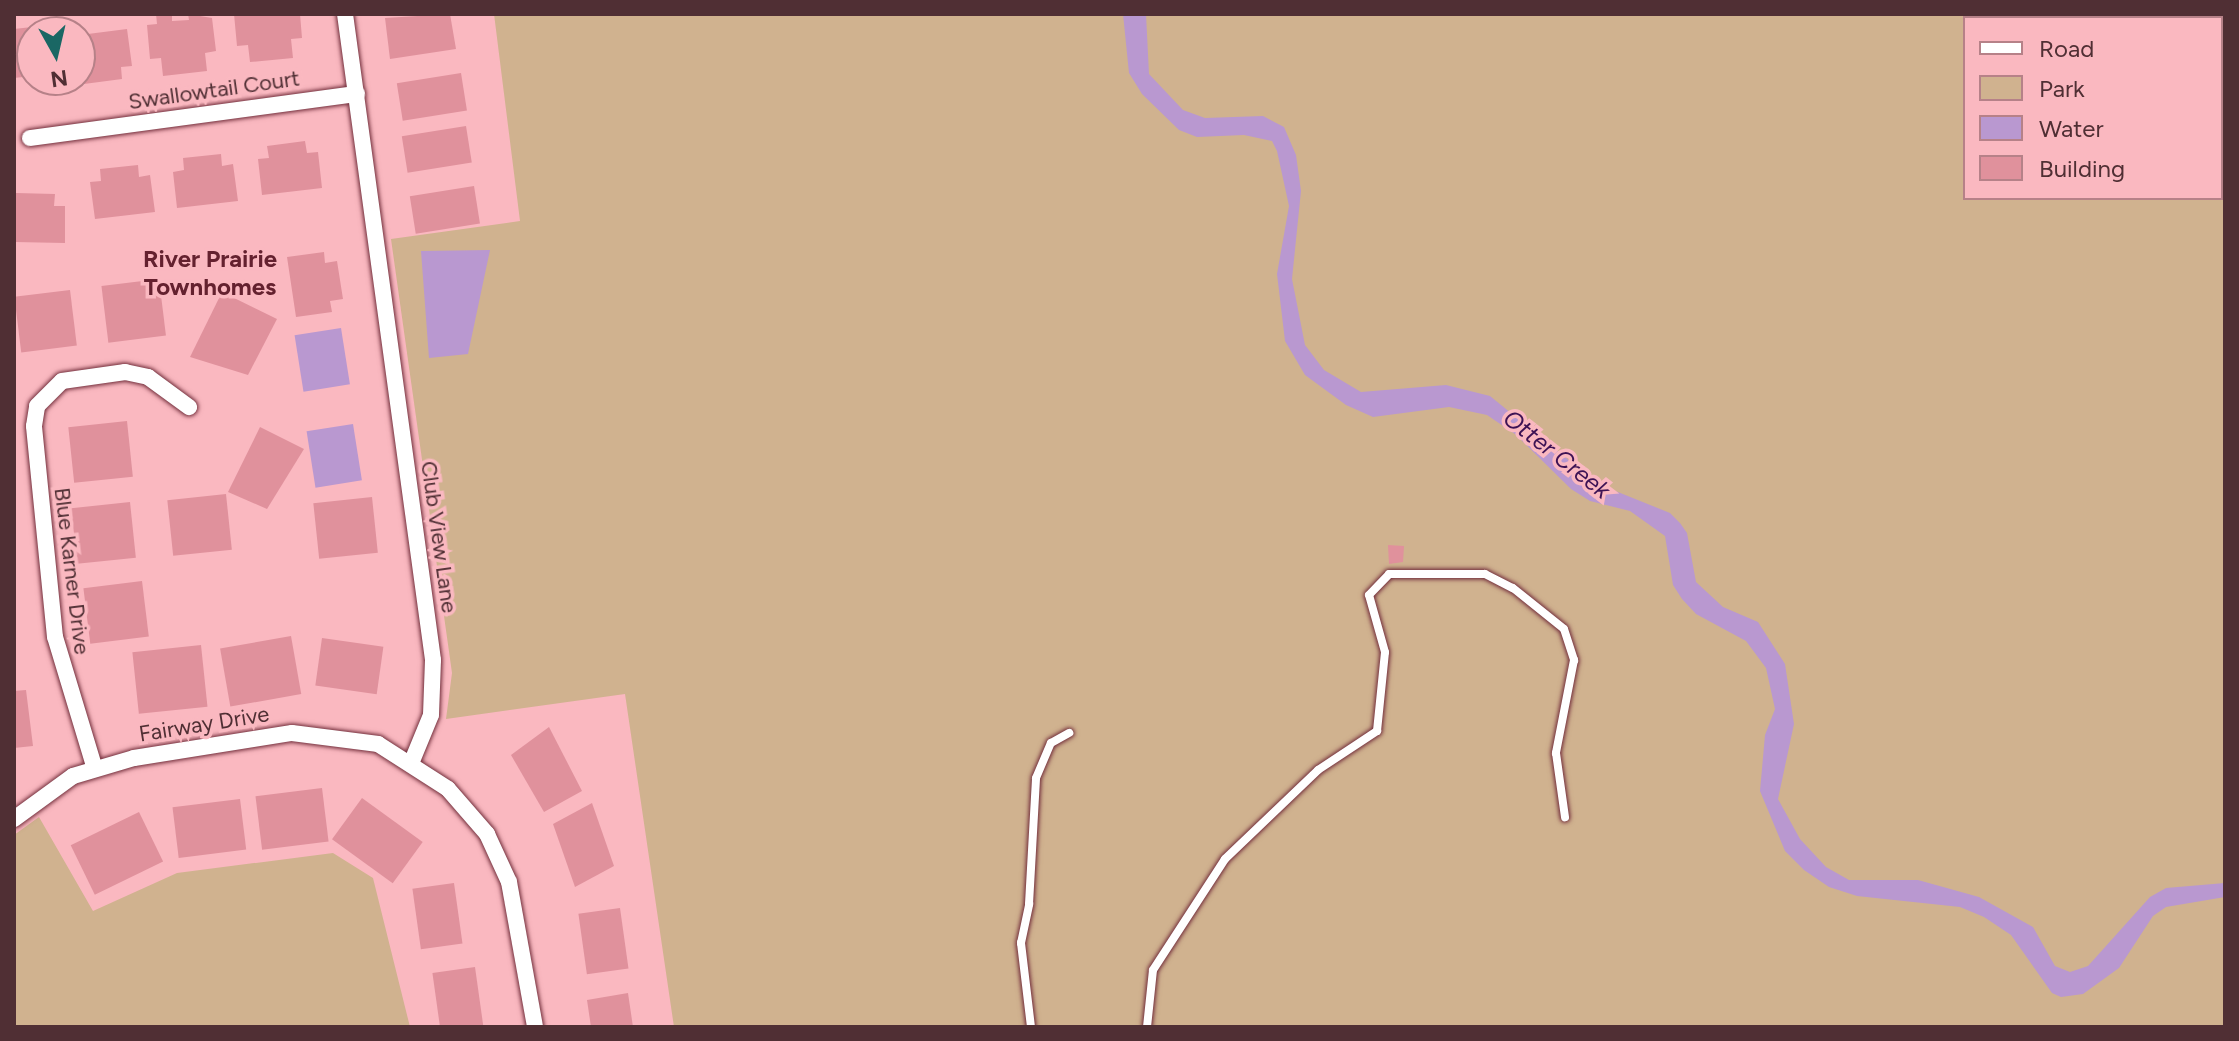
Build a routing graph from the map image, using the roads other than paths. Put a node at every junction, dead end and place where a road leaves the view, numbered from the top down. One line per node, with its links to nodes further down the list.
1 (345, 14): 2 (street, Club View Lane)
2 (357, 94): 3 (street, Swallowtail Court); 6 (street, Club View Lane)
3 (30, 138)
4 (189, 407): 7 (street, Blue Karner Drive)
5 (1069, 733): 11 (lane)
6 (412, 761): 7 (street, Fairway Drive); 10 (street)
7 (94, 766): 9 (street, Fairway Drive)
8 (1565, 817): 12 (lane)
9 (14, 819)
10 (535, 1027)
11 (1031, 1027)
12 (1147, 1027)

